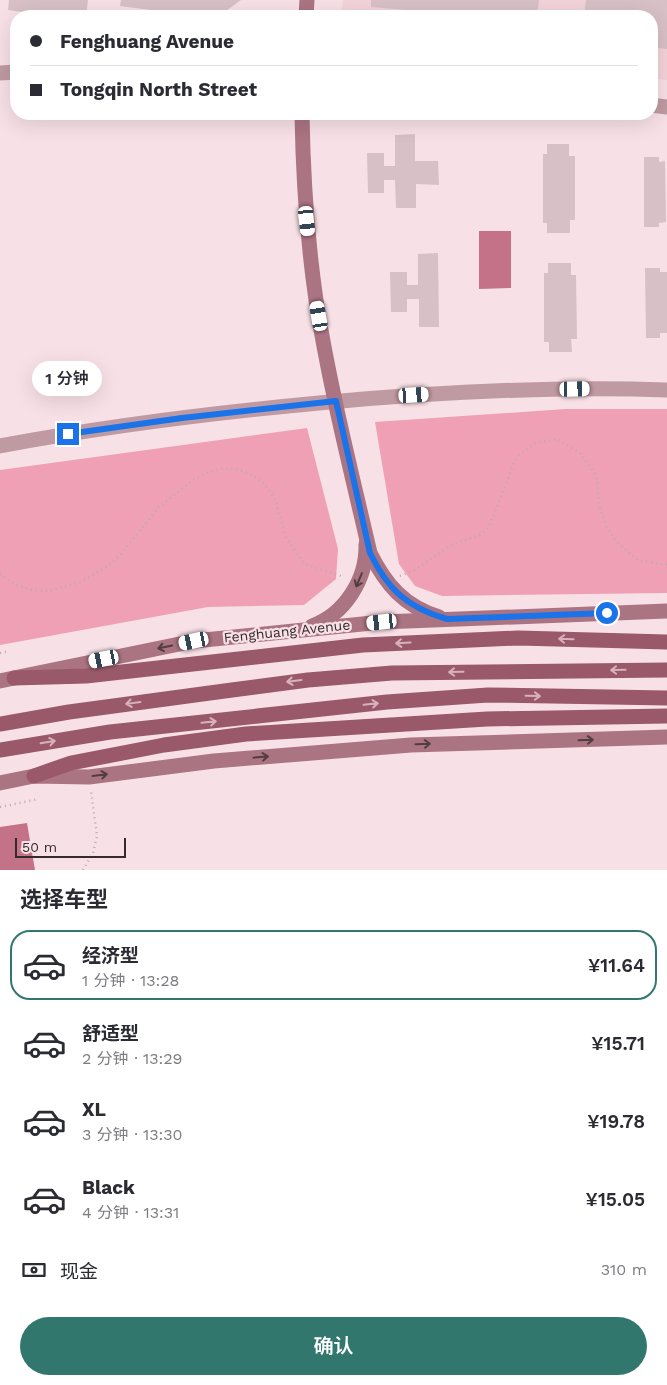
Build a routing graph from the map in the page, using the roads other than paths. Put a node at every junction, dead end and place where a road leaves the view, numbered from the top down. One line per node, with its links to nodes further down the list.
1 (302, 120): 3 (main road)
2 (667, 390): 3 (street)
3 (336, 401): 4 (street); 5 (main road)
4 (0, 446)
5 (365, 532): 7 (main road); 8 (main road, one-way to 8)
6 (667, 610): 7 (main road, Fenghuang Avenue)
7 (447, 619): 8 (main road, Fenghuang Avenue)
8 (301, 630): 11 (main road, Fenghuang Avenue, one-way to 11)
9 (667, 642): 11 (main road, one-way to 11)
10 (667, 670): 14 (main road, one-way to 14)
11 (7, 679)
12 (667, 698): 16 (main road, one-way to 12)
13 (667, 716): 17 (main road)
14 (0, 724)
15 (667, 738): 17 (main road, one-way to 15)
16 (0, 750)
17 (34, 776): 18 (main road)
18 (0, 783)

